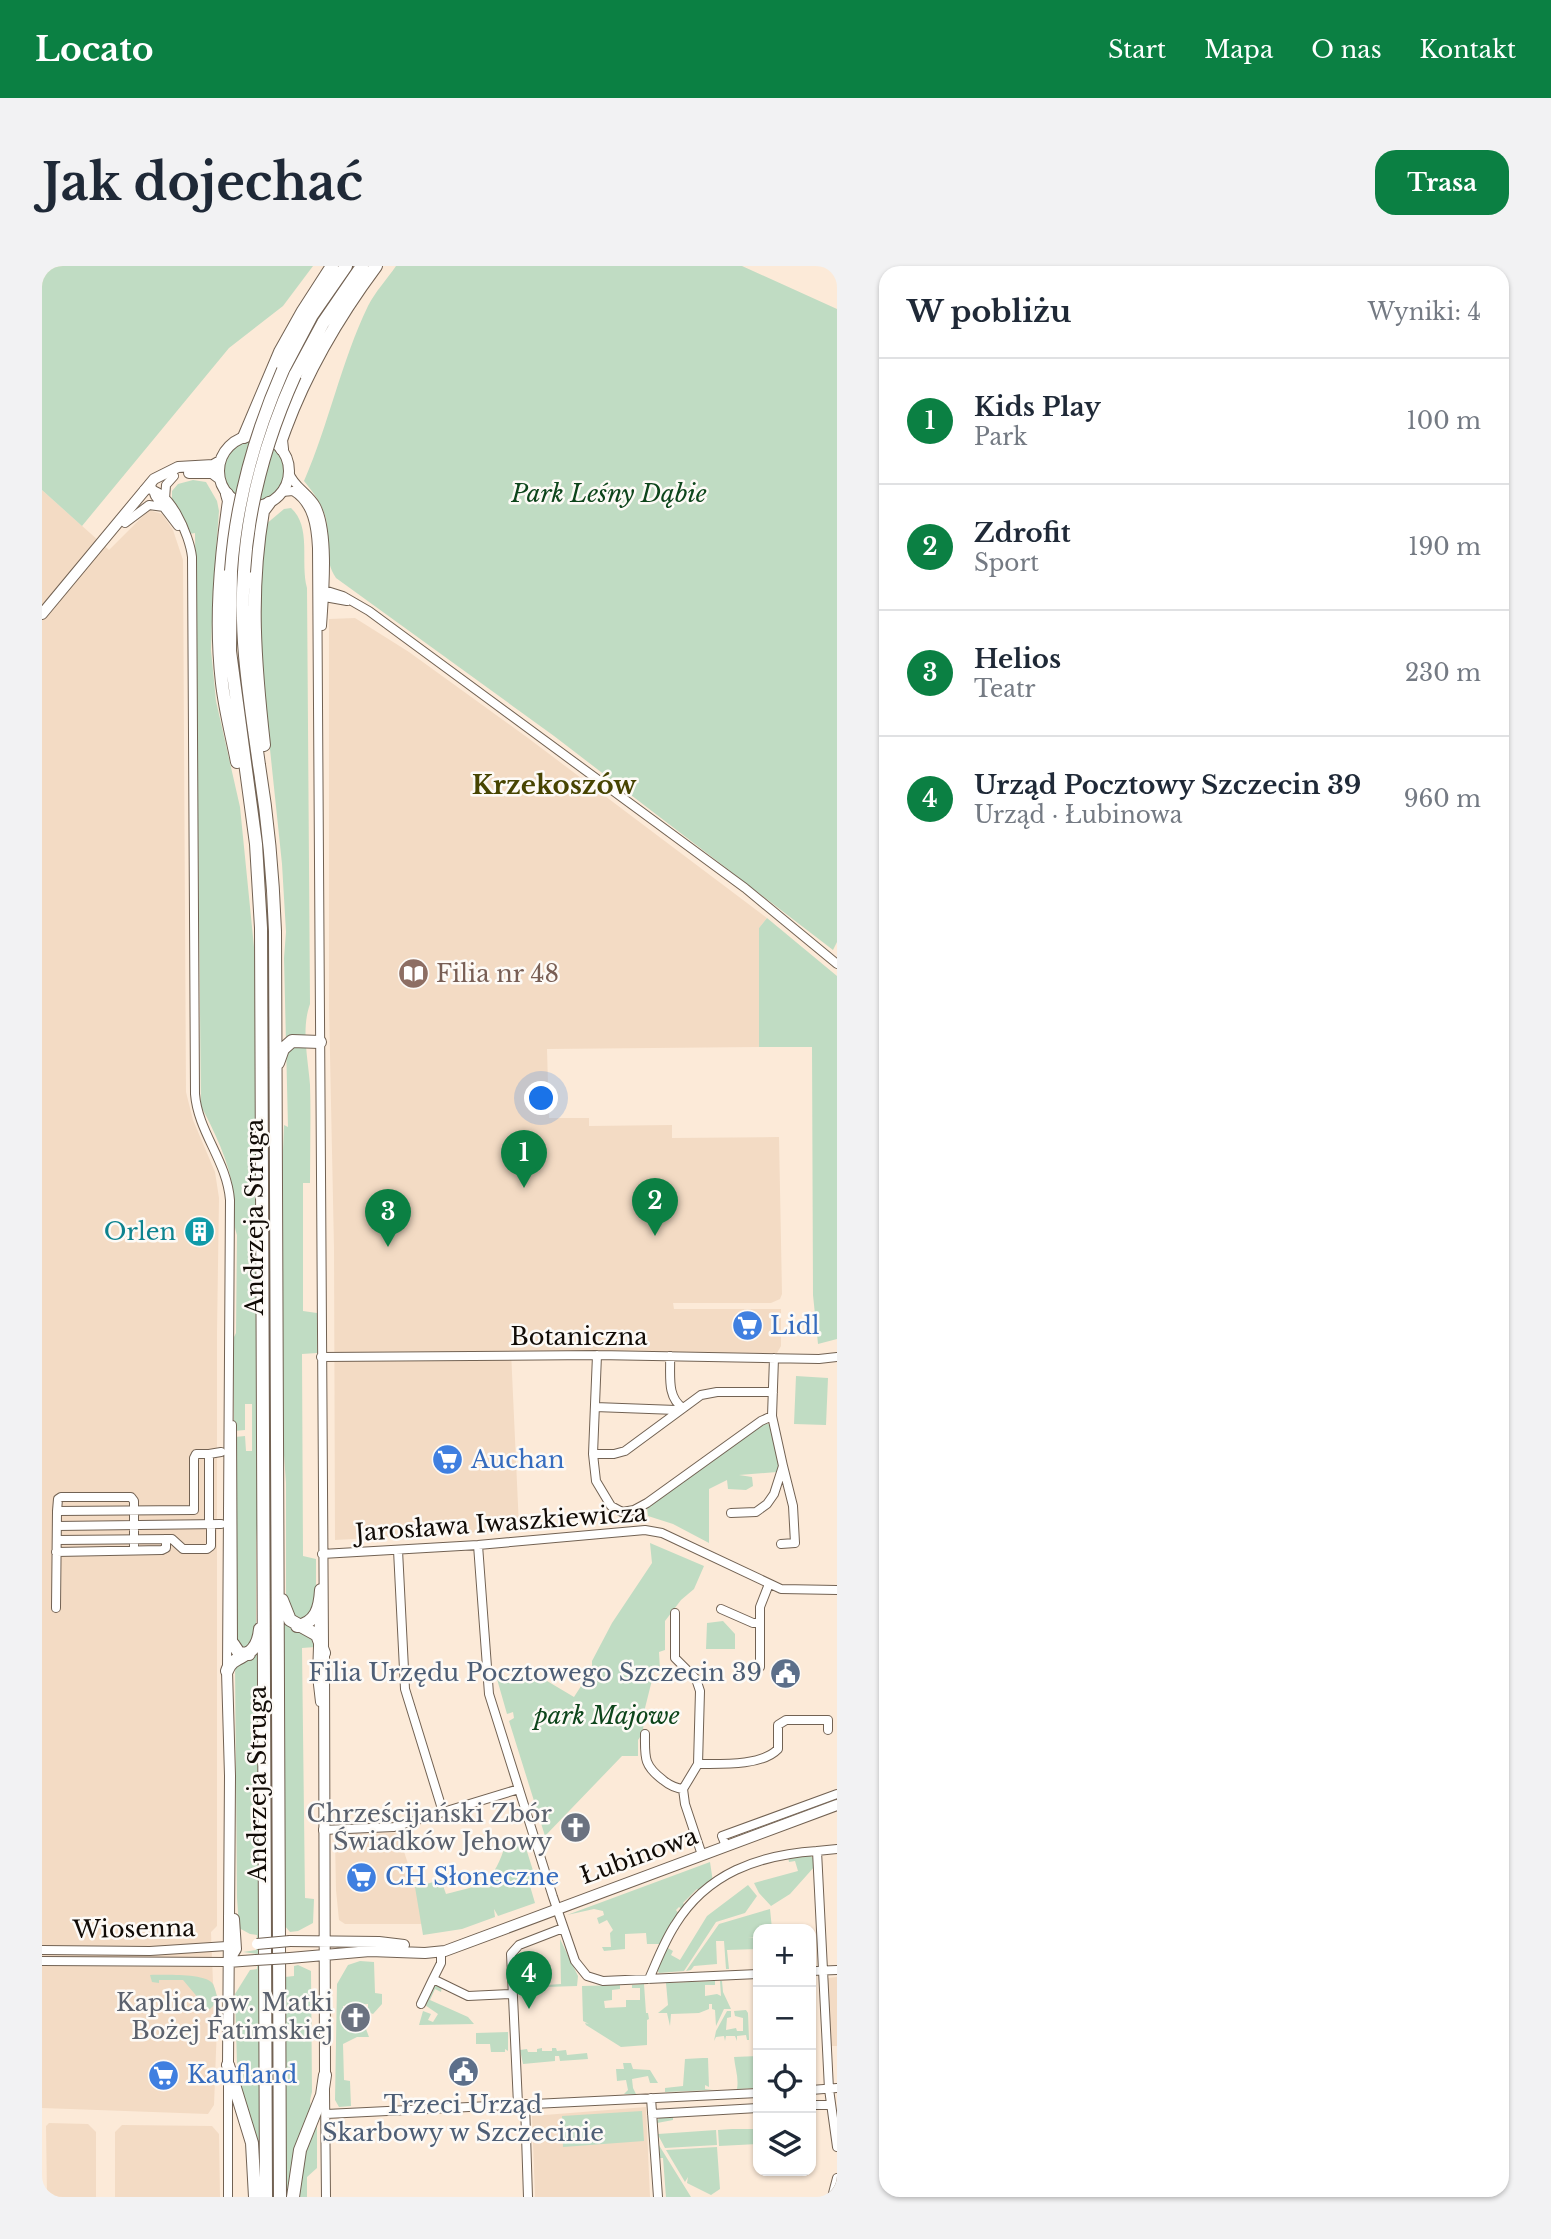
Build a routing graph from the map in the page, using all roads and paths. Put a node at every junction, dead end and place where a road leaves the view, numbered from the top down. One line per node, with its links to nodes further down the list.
1 (332, 266): 6 (main road)
2 (346, 266): 5 (main road, Andrzeja Struga)
3 (362, 266): 5 (main road, Andrzeja Struga)
4 (376, 266): 7 (main road)
5 (289, 373): 18 (main road, Andrzeja Struga, bridge)
6 (244, 437): 7 (street); 8 (street)
7 (282, 449): 9 (street)
8 (220, 461): 11 (street); 12 (street)
9 (289, 472): 13 (street); 20 (street)
10 (174, 476): 11 (street); 12 (street); 16 (street)
11 (220, 479): 14 (street)
12 (151, 488): 16 (street, Andrzeja Struga); 17 (street); 19 (street)
13 (282, 492): 15 (street); 20 (street)
14 (227, 494): 15 (street); 23 (main road)
15 (269, 503): 22 (main road)
16 (166, 505): 17 (street); 33 (street, Andrzeja Struga)
17 (125, 523): 19 (street)
18 (237, 571): 22 (main road, Andrzeja Struga); 23 (main road, Andrzeja Struga)
19 (61, 591): 21 (street)
20 (322, 594): 24 (street); 25 (street)
21 (42, 614)
22 (273, 878): 26 (main road, Andrzeja Struga)
23 (260, 886): 60 (main road, Andrzeja Struga)
24 (837, 964)
25 (320, 1042): 26 (main road); 29 (street)
26 (275, 1091): 55 (main road, Andrzeja Struga)
27 (597, 1355): 28 (street, Botaniczna); 29 (street, Botaniczna); 34 (street)
28 (670, 1356): 31 (street, Botaniczna); 35 (street)
29 (321, 1357): 59 (street)
30 (837, 1357): 31 (street, Botaniczna)
31 (774, 1358): 32 (street)
32 (773, 1392): 35 (street); 36 (street)
33 (229, 1405): 71 (street, Andrzeja Struga); 74 (street, Andrzeja Struga)
34 (595, 1407): 35 (street); 39 (street)
35 (680, 1410): 39 (street)
36 (772, 1416): 39 (street); 40 (street)
37 (222, 1452): 38 (street)
38 (209, 1454): 42 (street); 43 (street)
39 (593, 1454)
40 (783, 1466): 45 (street); 53 (street)
41 (134, 1510): 42 (street); 44 (street); 44 (street); 47 (street)
42 (194, 1510): 43 (street)
43 (209, 1510): 48 (street)
44 (57, 1511): 49 (street)
45 (731, 1513)
46 (221, 1524): 48 (street)
47 (134, 1525): 48 (street); 49 (street); 50 (street)
48 (210, 1525): 51 (street)
49 (57, 1526): 52 (street)
50 (134, 1539): 51 (street); 52 (street); 56 (street)
51 (166, 1539): 56 (street)
52 (57, 1540): 58 (street)
53 (781, 1544)
54 (478, 1545): 57 (street, Jarosława Iwaszkiewicza); 62 (street, Jarosława Iwaszkiewicza); 80 (street)
55 (278, 1547): 69 (main road); 125 (main road, Andrzeja Struga)
56 (134, 1550): 58 (street)
57 (398, 1550): 59 (street, Jarosława Iwaszkiewicza); 84 (street)
58 (56, 1552): 65 (street)
59 (322, 1554): 61 (street)
60 (264, 1559): 72 (main road); 124 (main road, Andrzeja Struga)
61 (322, 1576): 63 (street); 73 (street)
62 (769, 1584): 64 (street, Jarosława Iwaszkiewicza); 68 (street)
63 (321, 1590): 69 (main road); 70 (street)
64 (837, 1590)
65 (56, 1608)
66 (721, 1609): 68 (street)
67 (675, 1613): 79 (street)
68 (760, 1623): 75 (street)
69 (297, 1626): 70 (main road)
70 (317, 1635): 73 (main road); 78 (street)
71 (233, 1644): 72 (main road); 74 (street, Andrzeja Struga)
72 (250, 1653): 74 (main road)
73 (324, 1653): 78 (street)
74 (230, 1667): 94 (street, Andrzeja Struga)
75 (761, 1667)
76 (828, 1730): 79 (street)
77 (645, 1734): 81 (street)
78 (323, 1741): 85 (street)
79 (698, 1764): 81 (street)
80 (519, 1789): 84 (street); 90 (street)
81 (683, 1789): 89 (street)
82 (837, 1794): 86 (street)
83 (837, 1805): 86 (street, Łubinowa)
84 (443, 1812): 85 (street)
85 (323, 1830): 92 (street)
86 (726, 1846): 89 (street, Łubinowa)
87 (837, 1849): 88 (street)
88 (817, 1851): 100 (street); 105 (street)
89 (702, 1855): 90 (street, Łubinowa)
90 (556, 1909): 91 (street); 93 (street, Łubinowa)
91 (563, 1928): 105 (street); 106 (street)
92 (322, 1941): 93 (street, Łubinowa); 94 (street, Łubinowa, bridge); 96 (street)
93 (456, 1945): 97 (street, Łubinowa)
94 (232, 1946): 95 (street, Wiosenna); 99 (street, Andrzeja Struga)
95 (42, 1950)
96 (324, 1954): 97 (street, Łubinowa); 99 (street, Łubinowa, bridge); 109 (street)
97 (441, 1957): 104 (street)
98 (42, 1961): 99 (street, Wiosenna)
99 (228, 1962): 108 (street, Andrzeja Struga)
100 (822, 1970): 101 (street); 102 (street); 110 (street)
101 (837, 1970)
102 (816, 1971)
103 (753, 1974): 105 (street)
104 (433, 1979): 106 (street); 107 (street)
105 (649, 1979)
106 (512, 1994): 113 (street)
107 (421, 2004)
108 (228, 2065): 122 (street, Andrzeja Struga); 123 (main road)
109 (325, 2075): 117 (street); 126 (main road)
110 (833, 2089): 115 (street)
111 (753, 2093): 112 (street)
112 (651, 2098): 113 (street); 118 (street)
113 (521, 2104): 117 (street); 128 (street)
114 (816, 2105): 115 (street)
115 (831, 2105): 119 (street)
116 (753, 2108): 118 (street)
117 (326, 2114): 127 (street)
118 (652, 2114): 129 (street)
119 (837, 2147)
120 (837, 2178): 130 (street)
121 (837, 2193): 130 (street)
122 (229, 2197)
123 (255, 2197)
124 (266, 2197)
125 (279, 2197)
126 (293, 2197)
127 (327, 2197)
128 (528, 2197)
129 (658, 2197)
130 (832, 2197)

